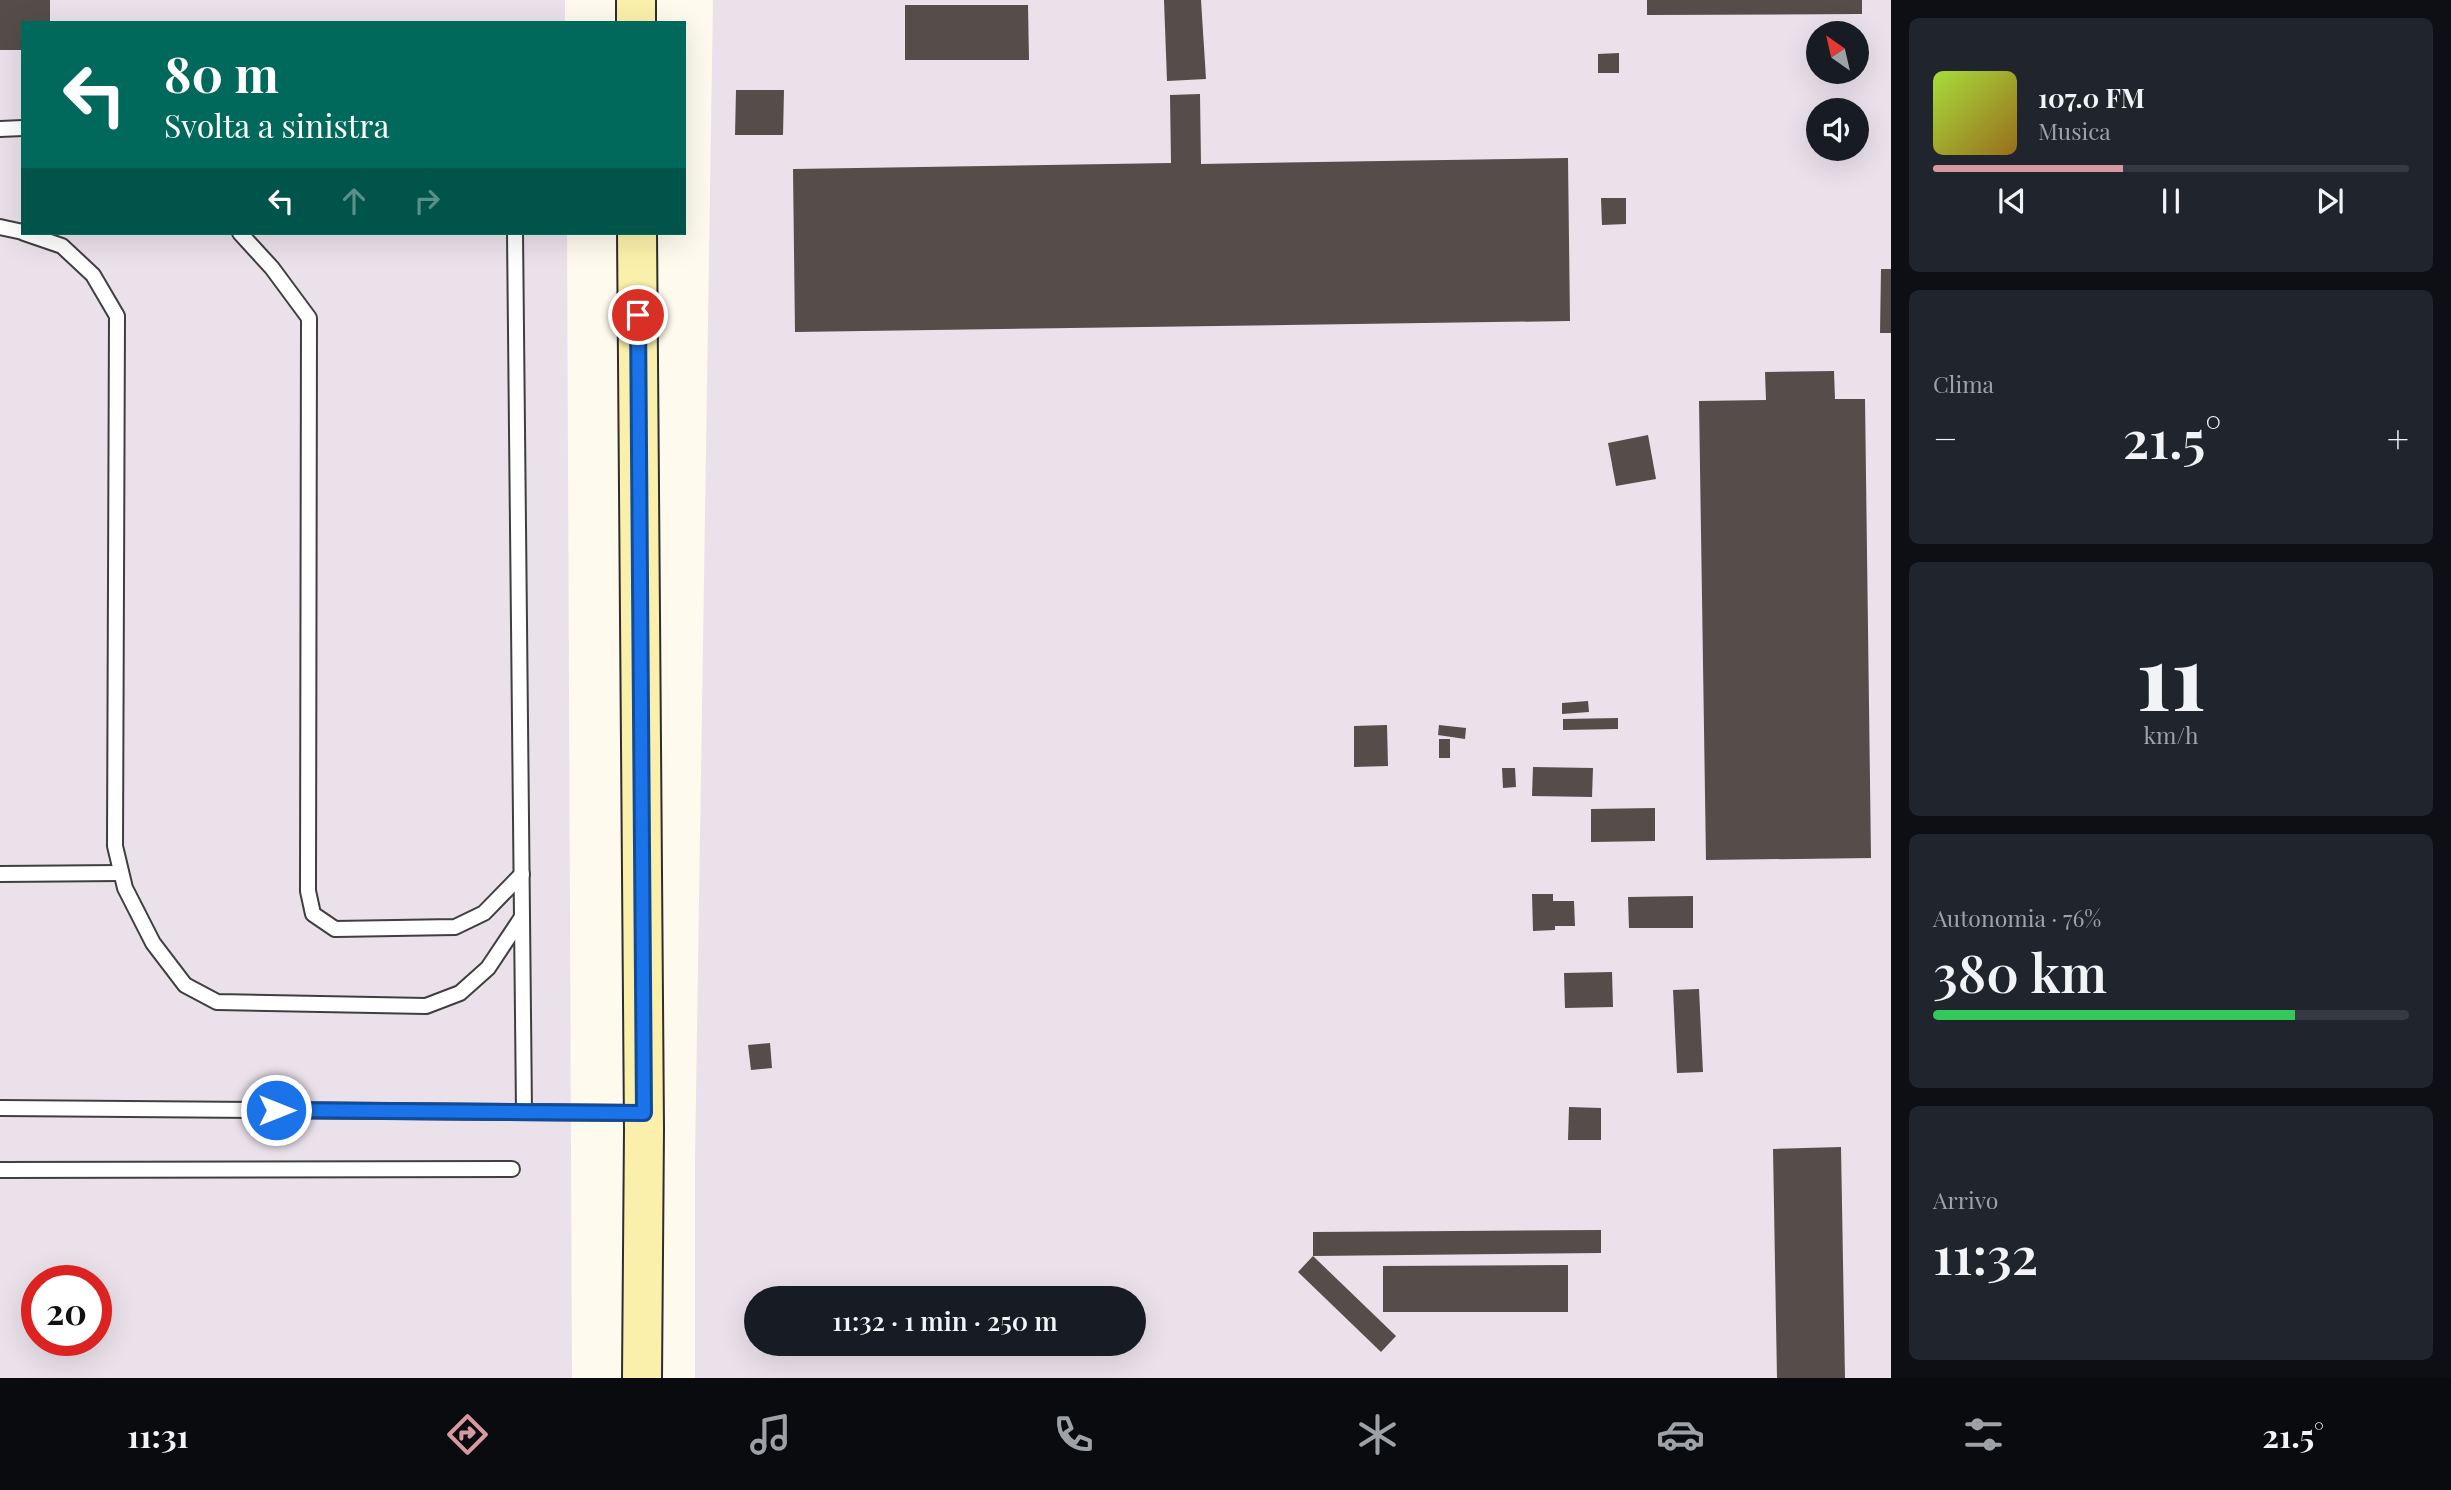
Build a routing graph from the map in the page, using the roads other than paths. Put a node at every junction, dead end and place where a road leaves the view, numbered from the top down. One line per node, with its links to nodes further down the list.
1 (635, 0): 2 (street)
2 (636, 21)
3 (21, 128): 4 (lane)
4 (0, 129)
5 (0, 227): 6 (lane)
6 (21, 232)
7 (29, 235): 11 (lane)
8 (242, 235): 13 (lane)
9 (515, 235): 13 (lane)
10 (637, 235): 17 (street)
11 (121, 873): 12 (lane); 14 (lane)
12 (0, 874)
13 (522, 874): 14 (lane)
14 (522, 917): 16 (lane)
15 (0, 1108): 16 (lane)
16 (524, 1112): 17 (lane)
17 (644, 1113): 20 (street)
18 (512, 1169): 19 (lane)
19 (0, 1170)
20 (642, 1378)

